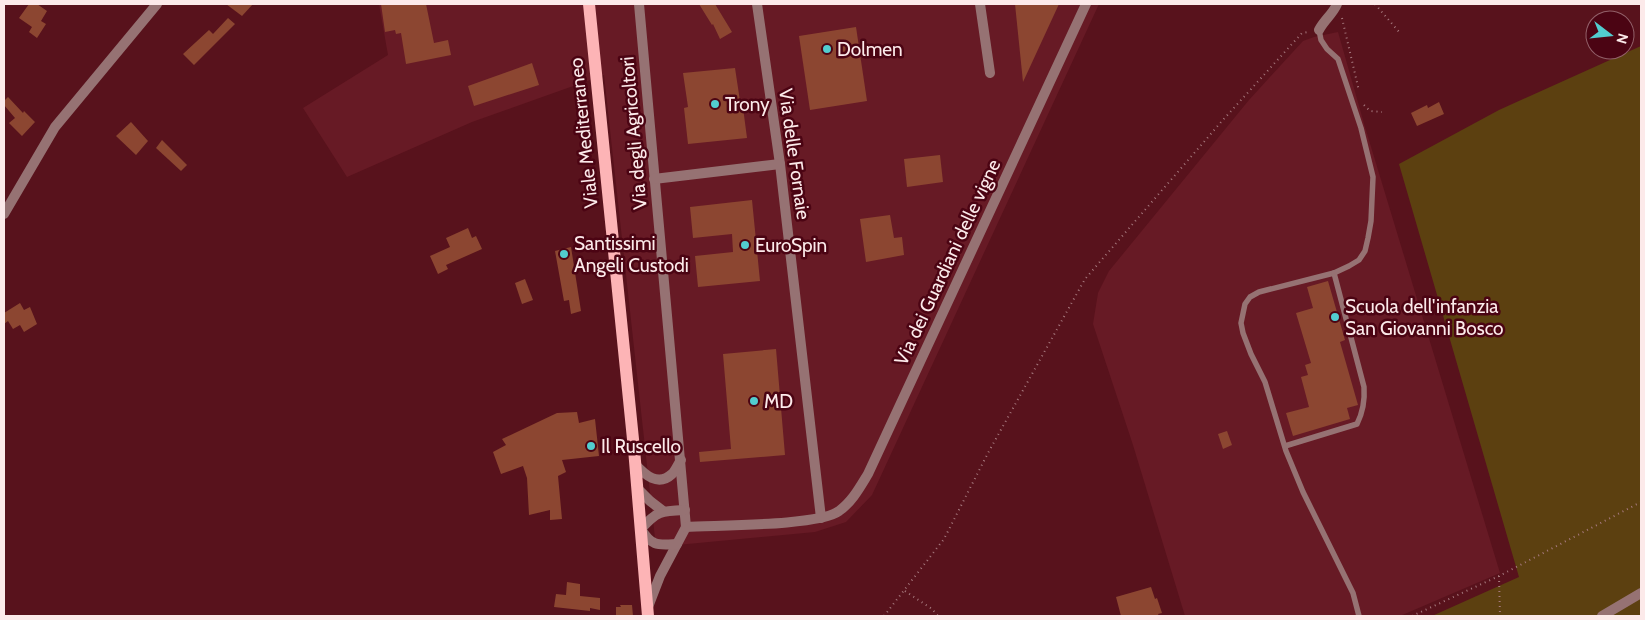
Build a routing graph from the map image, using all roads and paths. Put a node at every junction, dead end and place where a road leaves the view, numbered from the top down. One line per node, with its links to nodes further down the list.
1 (157, 4): 17 (street)
2 (589, 4): 21 (main road, Viale Mediterraneo)
3 (639, 4): 16 (street, Via degli Agricoltori)
4 (757, 4): 15 (street, Via delle Fornaie)
5 (980, 4): 11 (street)
6 (1086, 4): 26 (street, Via dei Guardiani delle vigne)
7 (1374, 4): 10 (path)
8 (1339, 8): 9 (street); 12 (path)
9 (1319, 30): 18 (lane); 31 (path)
10 (1400, 33)
11 (990, 73)
12 (1360, 93)
13 (1362, 102): 14 (path)
14 (1382, 112)
15 (780, 164): 16 (street); 26 (street, Via delle Fornaie)
16 (654, 179): 20 (street, Via degli Agricoltori)
17 (4, 214)
18 (1334, 273): 19 (lane); 19 (lane)
19 (1285, 446): 36 (lane)
20 (681, 460): 21 (street); 24 (street, Via degli Agricoltori)
21 (635, 464): 22 (main road, Viale Mediterraneo)
22 (637, 488): 25 (street); 28 (main road, Viale Mediterraneo)
23 (1641, 502): 30 (path)
24 (685, 510): 25 (street); 27 (street, Via degli Agricoltori)
25 (663, 511): 28 (street)
26 (821, 518): 27 (street, Via dei Guardiani delle vigne)
27 (686, 527): 29 (street)
28 (641, 529): 29 (street); 33 (main road, Viale Mediterraneo)
29 (677, 544): 33 (street)
30 (1499, 576): 37 (path); 38 (path)
31 (904, 590): 34 (path); 35 (path)
32 (1641, 593): 39 (street)
33 (648, 612)
34 (884, 616)
35 (938, 616)
36 (1359, 616)
37 (1412, 616)
38 (1500, 616)
39 (1602, 616)

